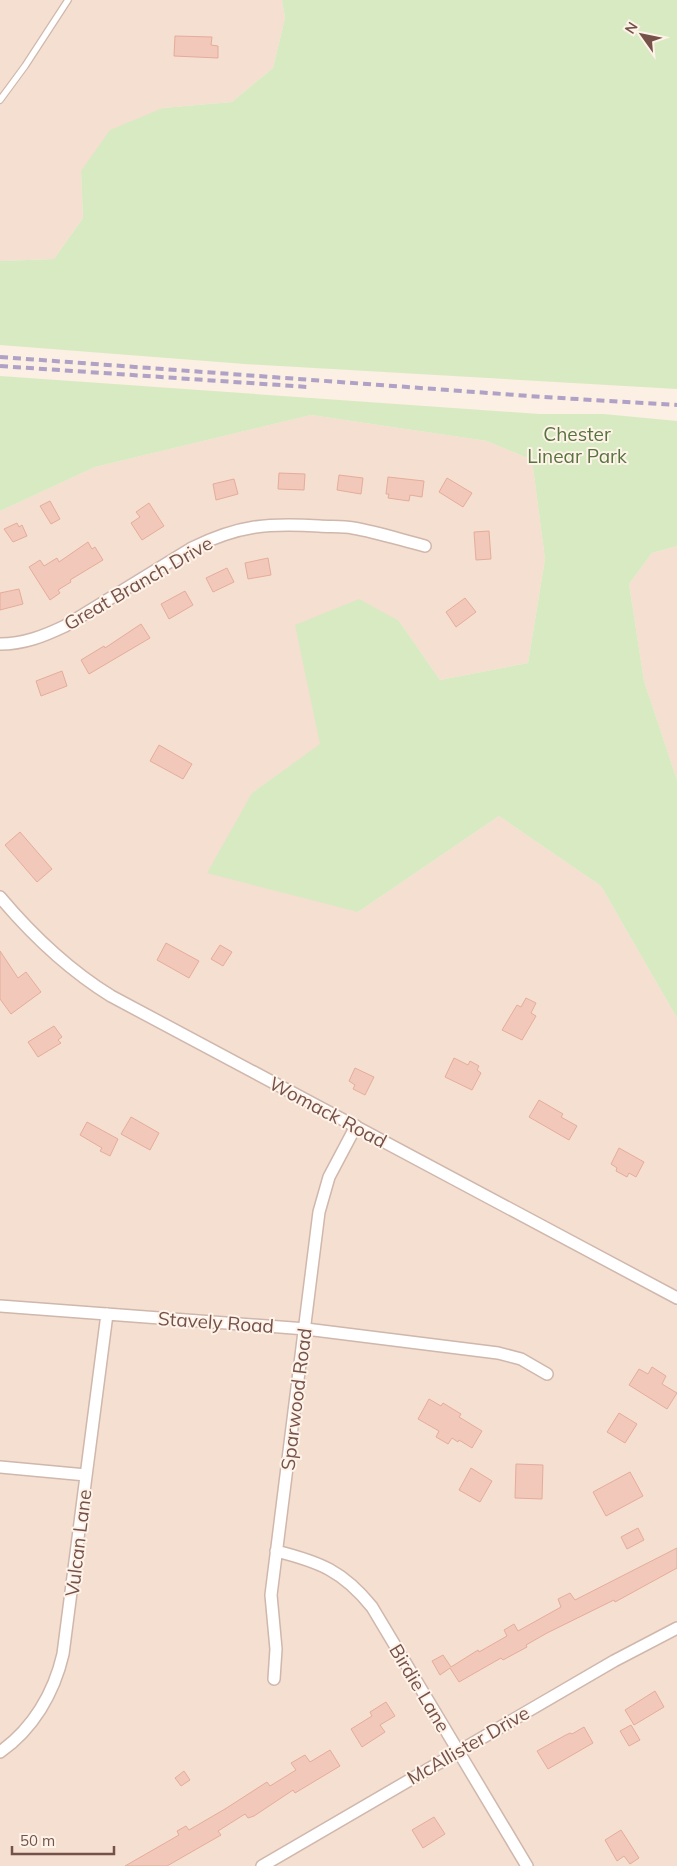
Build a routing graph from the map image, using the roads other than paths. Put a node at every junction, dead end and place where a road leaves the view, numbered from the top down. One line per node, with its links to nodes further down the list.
1 (68, 0): 2 (lane)
2 (0, 100)
3 (425, 546): 4 (street, Great Branch Drive)
4 (0, 644)
5 (0, 897): 6 (street, Womack Road)
6 (356, 1126): 7 (street, Womack Road); 10 (street, Sparwood Road)
7 (677, 1298)
8 (0, 1306): 9 (street, Stavely Road)
9 (107, 1314): 10 (street, Stavely Road); 13 (street, Vulcan Lane)
10 (306, 1329): 11 (street, Stavely Road); 14 (street, Sparwood Road)
11 (547, 1374)
12 (0, 1467): 13 (street)
13 (86, 1475): 18 (street, Vulcan Lane)
14 (276, 1551): 16 (street, Sparwood Road); 17 (street, Birdie Lane)
15 (677, 1628): 17 (street, McAllister Drive)
16 (274, 1679)
17 (459, 1751): 19 (street, McAllister Drive); 20 (street, Birdie Lane)
18 (0, 1752)
19 (262, 1866)
20 (527, 1866)

